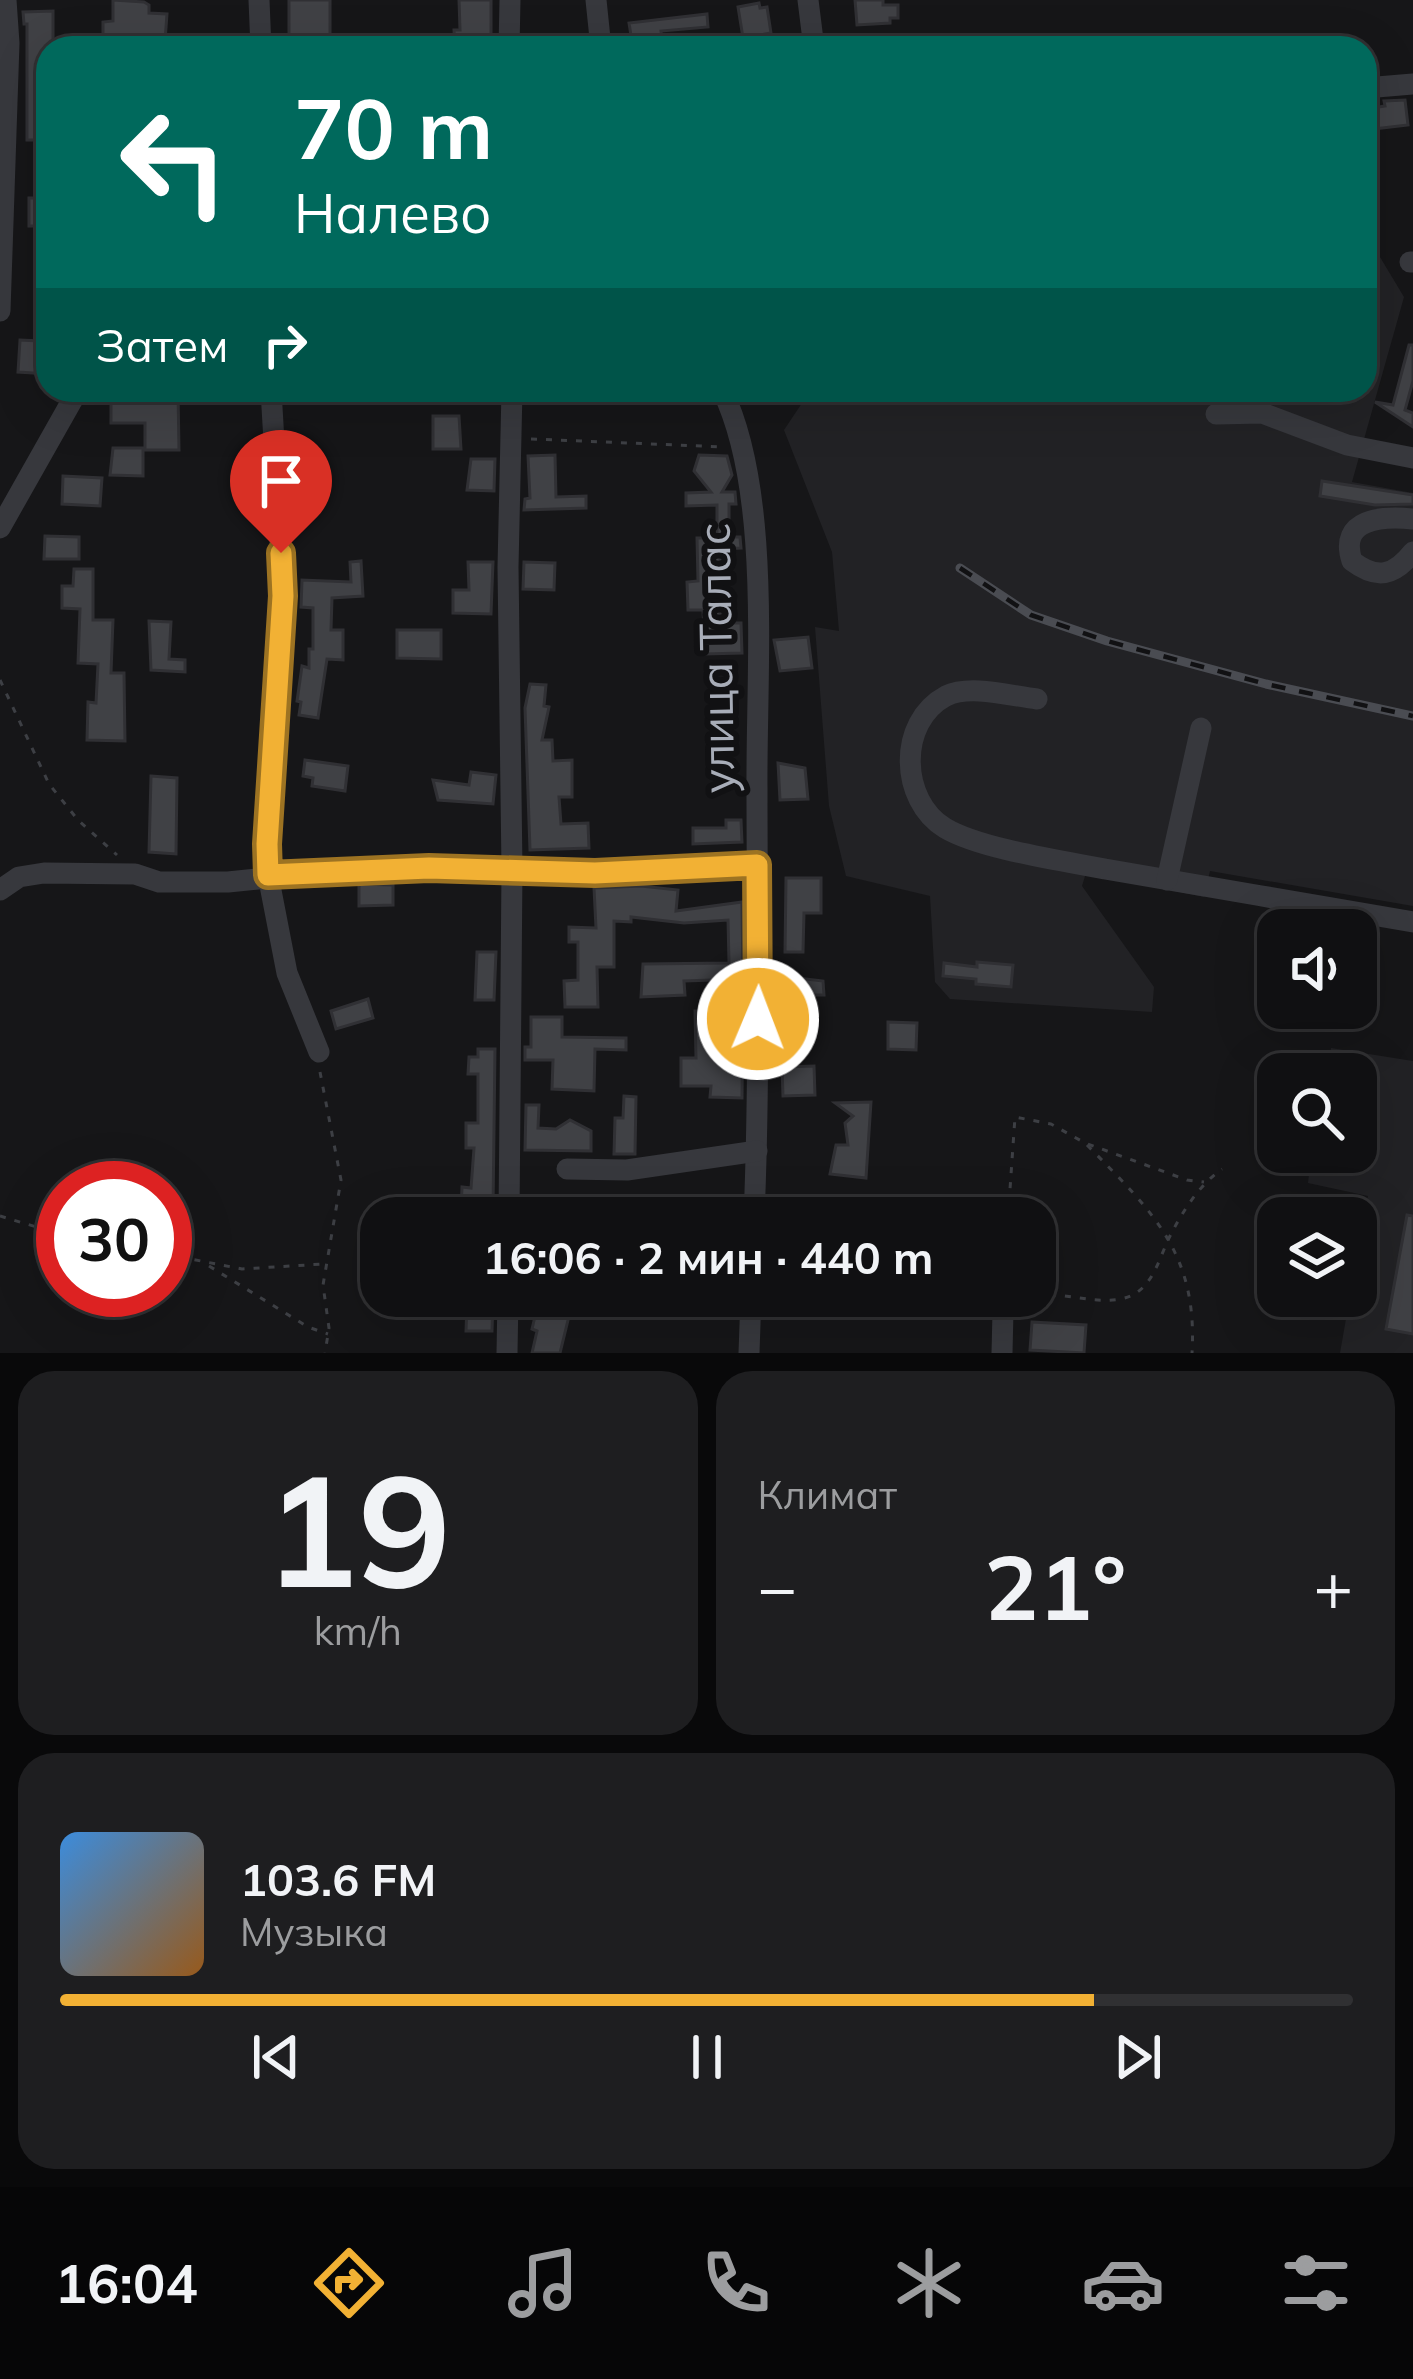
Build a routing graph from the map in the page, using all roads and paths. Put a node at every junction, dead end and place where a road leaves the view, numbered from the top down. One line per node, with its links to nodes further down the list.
1 (259, 0): 6 (street)
2 (510, 0): 7 (street)
3 (596, 0): 8 (street)
4 (808, 0): 9 (street)
5 (4, 6): 12 (street)
6 (260, 36)
7 (508, 36)
8 (600, 36)
9 (812, 36)
10 (1413, 84): 11 (street)
11 (1377, 87)
12 (0, 311)
13 (71, 402): 22 (street)
14 (272, 402): 30 (street)
15 (512, 402): 18 (street)
16 (727, 402): 19 (street, улица Талас)
17 (1216, 414): 20 (street)
18 (511, 439): 19 (path); 28 (street)
19 (744, 447): 27 (street, улица Талас)
20 (1413, 458)
21 (1413, 519): 23 (street)
22 (0, 528)
23 (1413, 552)
24 (0, 680): 29 (path)
25 (1037, 699): 31 (street)
26 (1202, 728): 31 (street)
27 (757, 865): 28 (street); 36 (street, улица Талас)
28 (512, 869): 30 (street); 40 (street)
29 (135, 874): 30 (street); 32 (street)
30 (268, 875): 34 (street)
31 (1167, 880): 33 (street)
32 (0, 890)
33 (1413, 922)
34 (319, 1052): 47 (path)
35 (1085, 1143): 39 (path); 42 (path); 45 (path)
36 (757, 1151): 37 (street); 41 (street, улица Талас)
37 (567, 1169)
38 (1222, 1169): 39 (path)
39 (1204, 1182): 45 (path)
40 (509, 1197)
41 (755, 1197)
42 (1010, 1197)
43 (0, 1216): 44 (path)
44 (36, 1227)
45 (1169, 1238): 49 (path); 58 (path)
46 (192, 1261): 48 (path)
47 (326, 1264): 48 (path); 53 (path)
48 (207, 1265): 53 (path)
49 (1056, 1296)
50 (508, 1317): 55 (street)
51 (750, 1317): 56 (street)
52 (1004, 1317): 57 (street)
53 (328, 1334): 54 (path)
54 (326, 1353)
55 (507, 1353)
56 (749, 1353)
57 (1002, 1353)
58 (1192, 1353)

